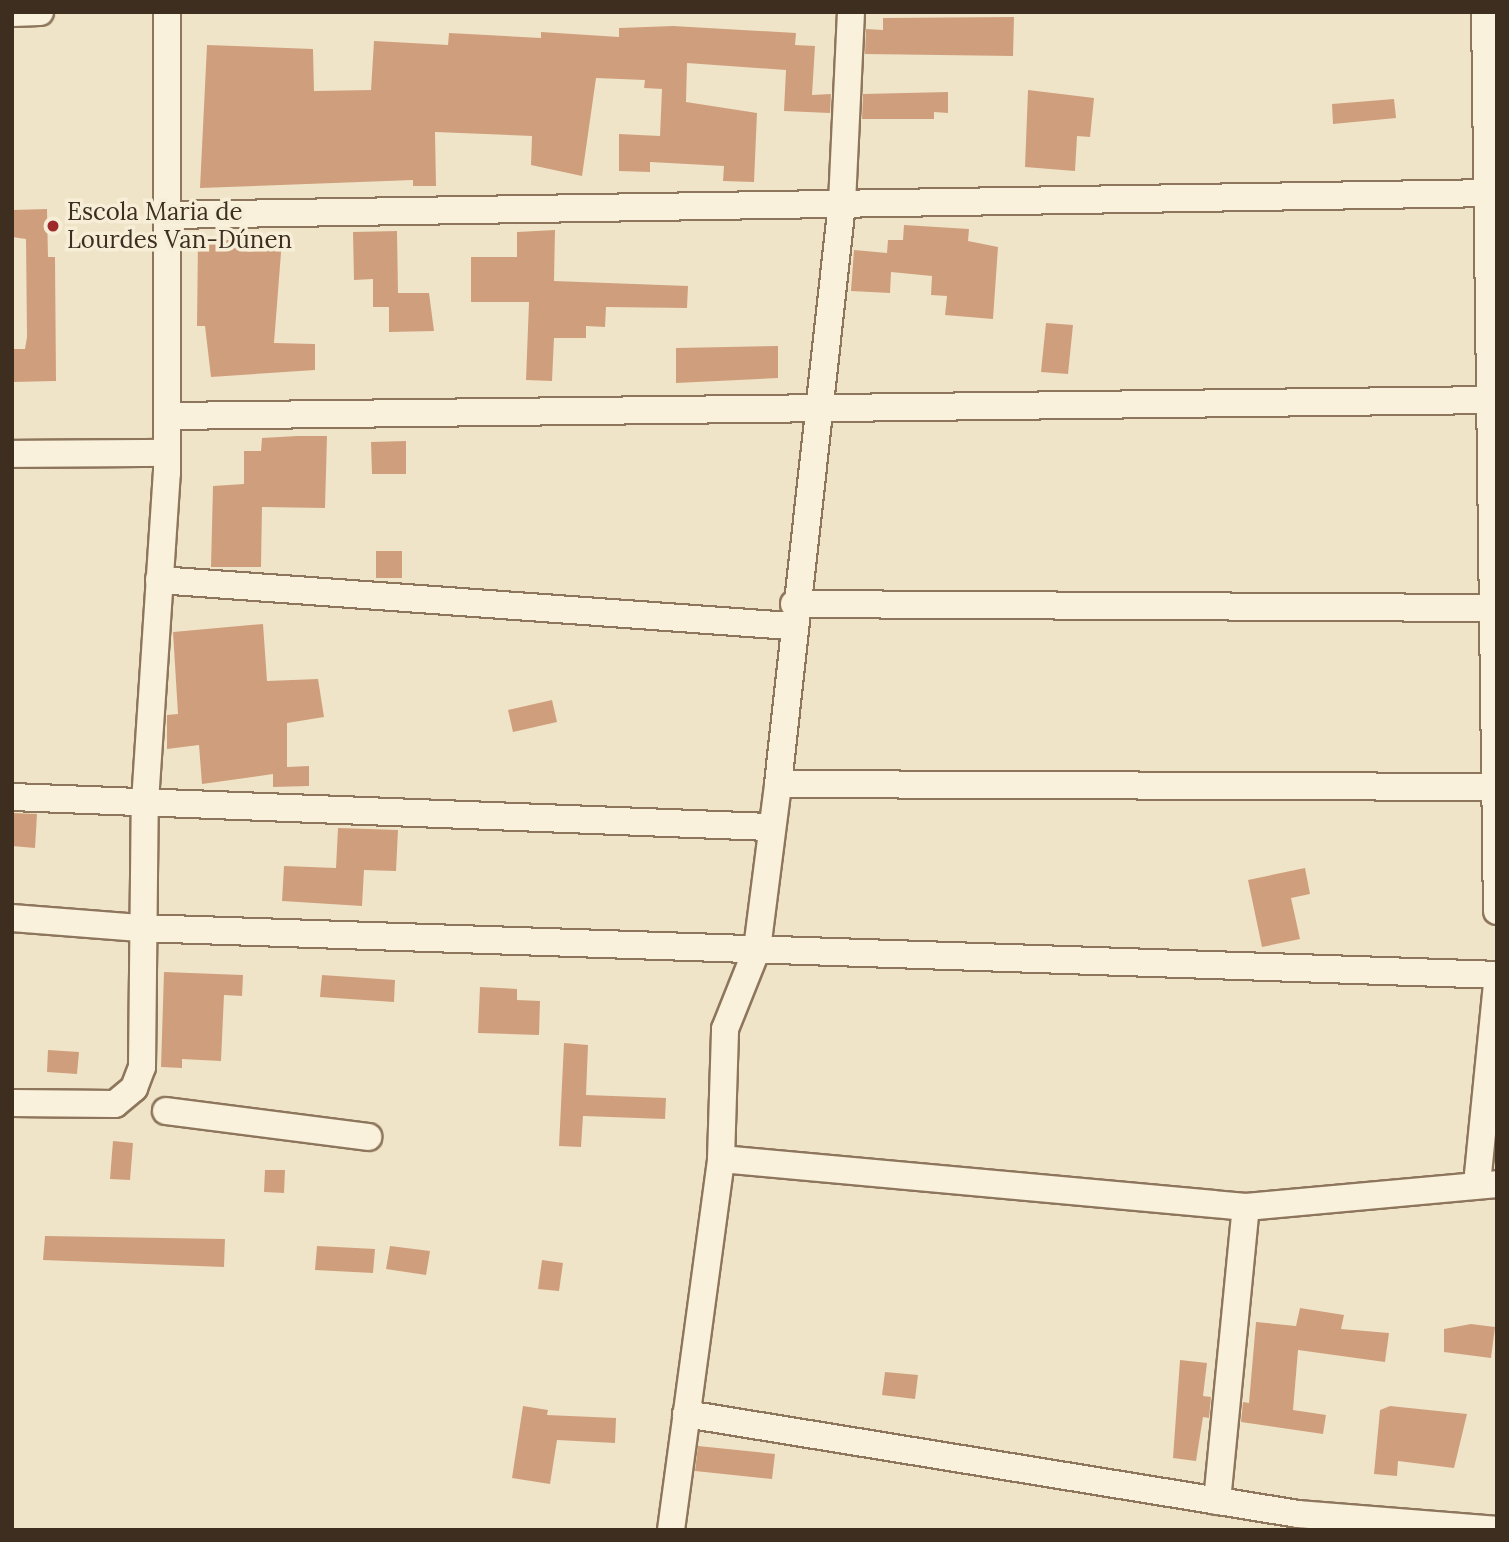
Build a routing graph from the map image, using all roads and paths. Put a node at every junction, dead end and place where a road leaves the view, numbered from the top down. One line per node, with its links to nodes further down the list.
1 (40, 12): 5 (street)
2 (167, 12): 8 (street)
3 (851, 12): 7 (street)
4 (1485, 12): 6 (street)
5 (12, 13)
6 (1492, 193): 7 (street); 9 (street)
7 (842, 203): 8 (street); 10 (street)
8 (167, 215): 11 (street)
9 (1493, 400): 10 (street); 15 (street)
10 (822, 406): 11 (street); 16 (street)
11 (167, 416): 12 (street)
12 (166, 453): 13 (street); 14 (street)
13 (12, 454)
14 (159, 580): 16 (street); 20 (street)
15 (1495, 608): 16 (street); 18 (street)
16 (792, 615): 17 (street)
17 (778, 784): 18 (street); 21 (street)
18 (1496, 787): 22 (street)
19 (12, 797): 20 (street)
20 (145, 802): 21 (street); 24 (street)
21 (770, 828): 25 (street)
22 (1497, 911)
23 (12, 918): 24 (street)
24 (140, 928): 25 (street); 28 (street)
25 (757, 949): 26 (street); 31 (street)
26 (1497, 975)
27 (1497, 984): 32 (street)
28 (12, 1103)
29 (166, 1111): 30 (street)
30 (368, 1137)
31 (721, 1159): 33 (street); 34 (street)
32 (1487, 1184): 33 (street)
33 (1245, 1207): 35 (street)
34 (686, 1414): 35 (street); 37 (street)
35 (1217, 1501): 36 (street)
36 (1446, 1528): 38 (street)
37 (671, 1530)
38 (1497, 1530)

